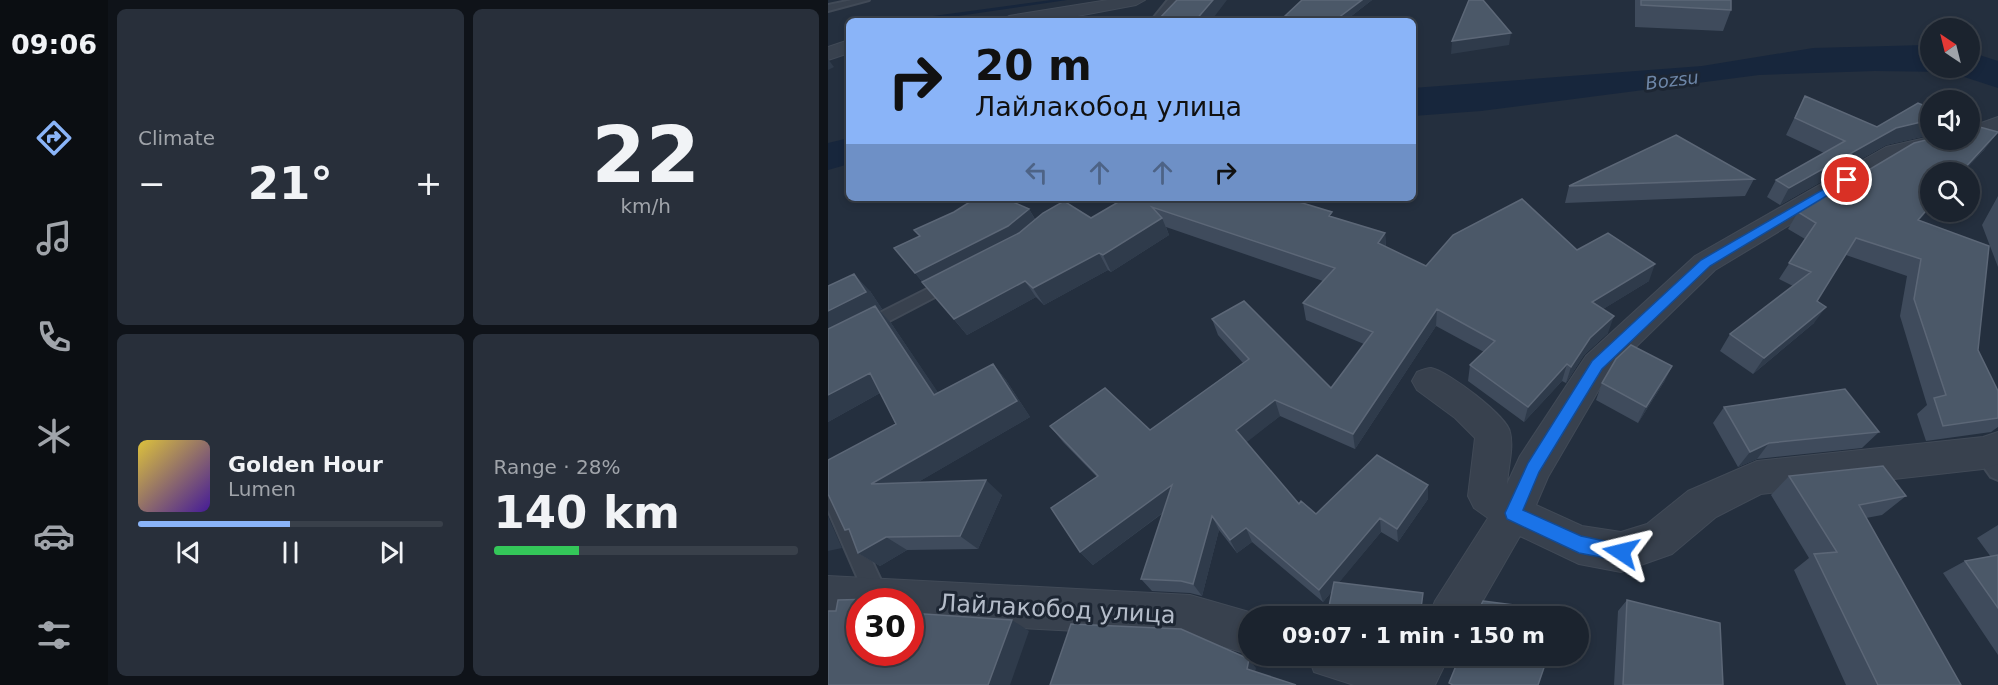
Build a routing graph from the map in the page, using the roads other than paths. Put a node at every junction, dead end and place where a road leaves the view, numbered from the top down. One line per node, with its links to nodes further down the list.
1 (864, 0): 4 (lane)
2 (1136, 0): 5 (street)
3 (1173, 0): 6 (lane)
4 (828, 8)
5 (1035, 18)
6 (1158, 18)
7 (846, 47): 8 (street)
8 (828, 54)
9 (1998, 124): 10 (street)
10 (1980, 131)
11 (1920, 147): 17 (street)
12 (962, 277): 13 (lane)
13 (828, 347)
14 (1429, 381): 17 (street)
15 (1993, 457): 17 (street)
16 (828, 488): 18 (lane)
17 (1513, 513): 22 (street)
18 (873, 588)
19 (828, 597): 20 (street, Лайлакобод улица)
20 (846, 598)
21 (924, 602): 23 (street, Лайлакобод улица)
22 (1456, 606)
23 (1238, 629)
24 (1381, 666): 25 (street)
25 (1416, 673)

